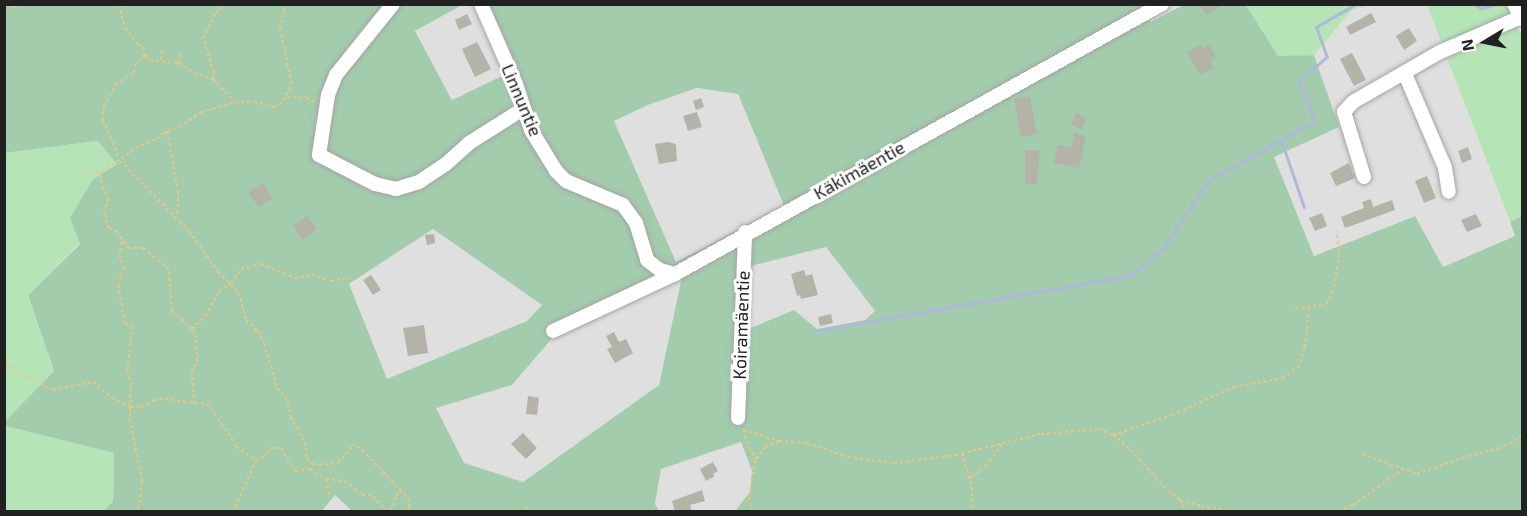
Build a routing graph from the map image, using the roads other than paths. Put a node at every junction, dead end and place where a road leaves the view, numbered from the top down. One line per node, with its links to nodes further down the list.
1 (393, 4): 7 (street)
2 (481, 4): 7 (street, Linnuntie)
3 (1162, 4): 10 (street, Käkimäentie)
4 (1514, 4): 5 (street)
5 (1522, 18): 6 (street)
6 (1405, 74): 8 (street); 9 (street)
7 (523, 109): 11 (street, Linnuntie)
8 (1364, 177)
9 (1449, 192)
10 (745, 232): 11 (street, Käkimäentie); 13 (street, Koiramäentie)
11 (675, 273): 12 (street, Käkimäentie)
12 (553, 331)
13 (741, 424)

